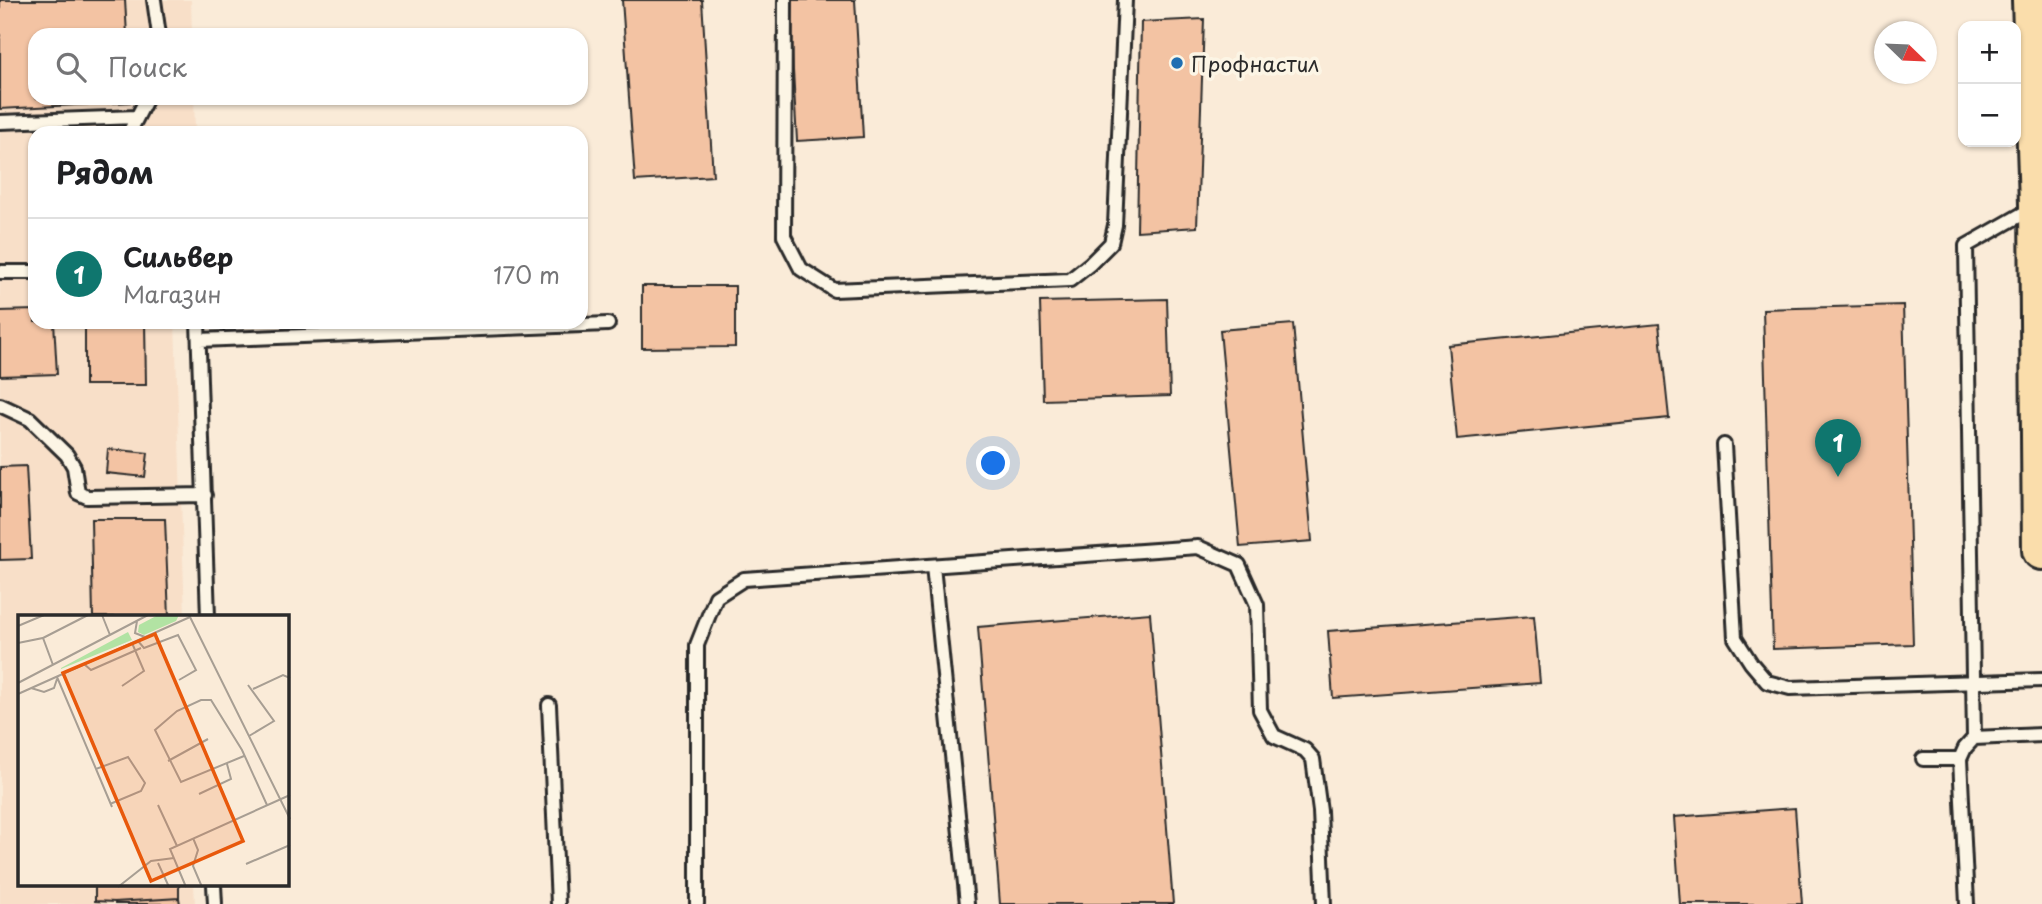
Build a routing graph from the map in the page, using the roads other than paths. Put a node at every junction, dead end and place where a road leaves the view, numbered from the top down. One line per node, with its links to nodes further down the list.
1 (154, 0): 5 (lane)
2 (785, 0): 3 (lane)
3 (1125, 0)
4 (2032, 0): 10 (main road)
5 (158, 28)
6 (143, 105): 7 (lane)
7 (137, 117): 8 (lane); 9 (lane)
8 (0, 122)
9 (133, 126)
10 (2039, 204): 21 (main road); 25 (lane)
11 (0, 272): 12 (lane)
12 (28, 272)
13 (608, 324): 14 (lane)
14 (588, 325)
15 (198, 329): 17 (lane)
16 (480, 329): 17 (lane)
17 (199, 340): 20 (lane)
18 (0, 405): 20 (lane)
19 (1724, 445): 25 (lane)
20 (205, 495): 23 (lane)
21 (2042, 550)
22 (933, 566): 34 (lane); 35 (lane); 36 (lane)
23 (208, 615)
24 (2042, 680): 25 (lane)
25 (1973, 682): 28 (lane)
26 (549, 705): 33 (lane)
27 (2042, 735): 28 (lane)
28 (1974, 738): 30 (lane)
29 (1923, 759): 30 (lane)
30 (1960, 759): 37 (lane)
31 (214, 886): 32 (lane)
32 (215, 904)
33 (558, 904)
34 (697, 904)
35 (967, 904)
36 (1324, 904)
37 (1967, 904)

